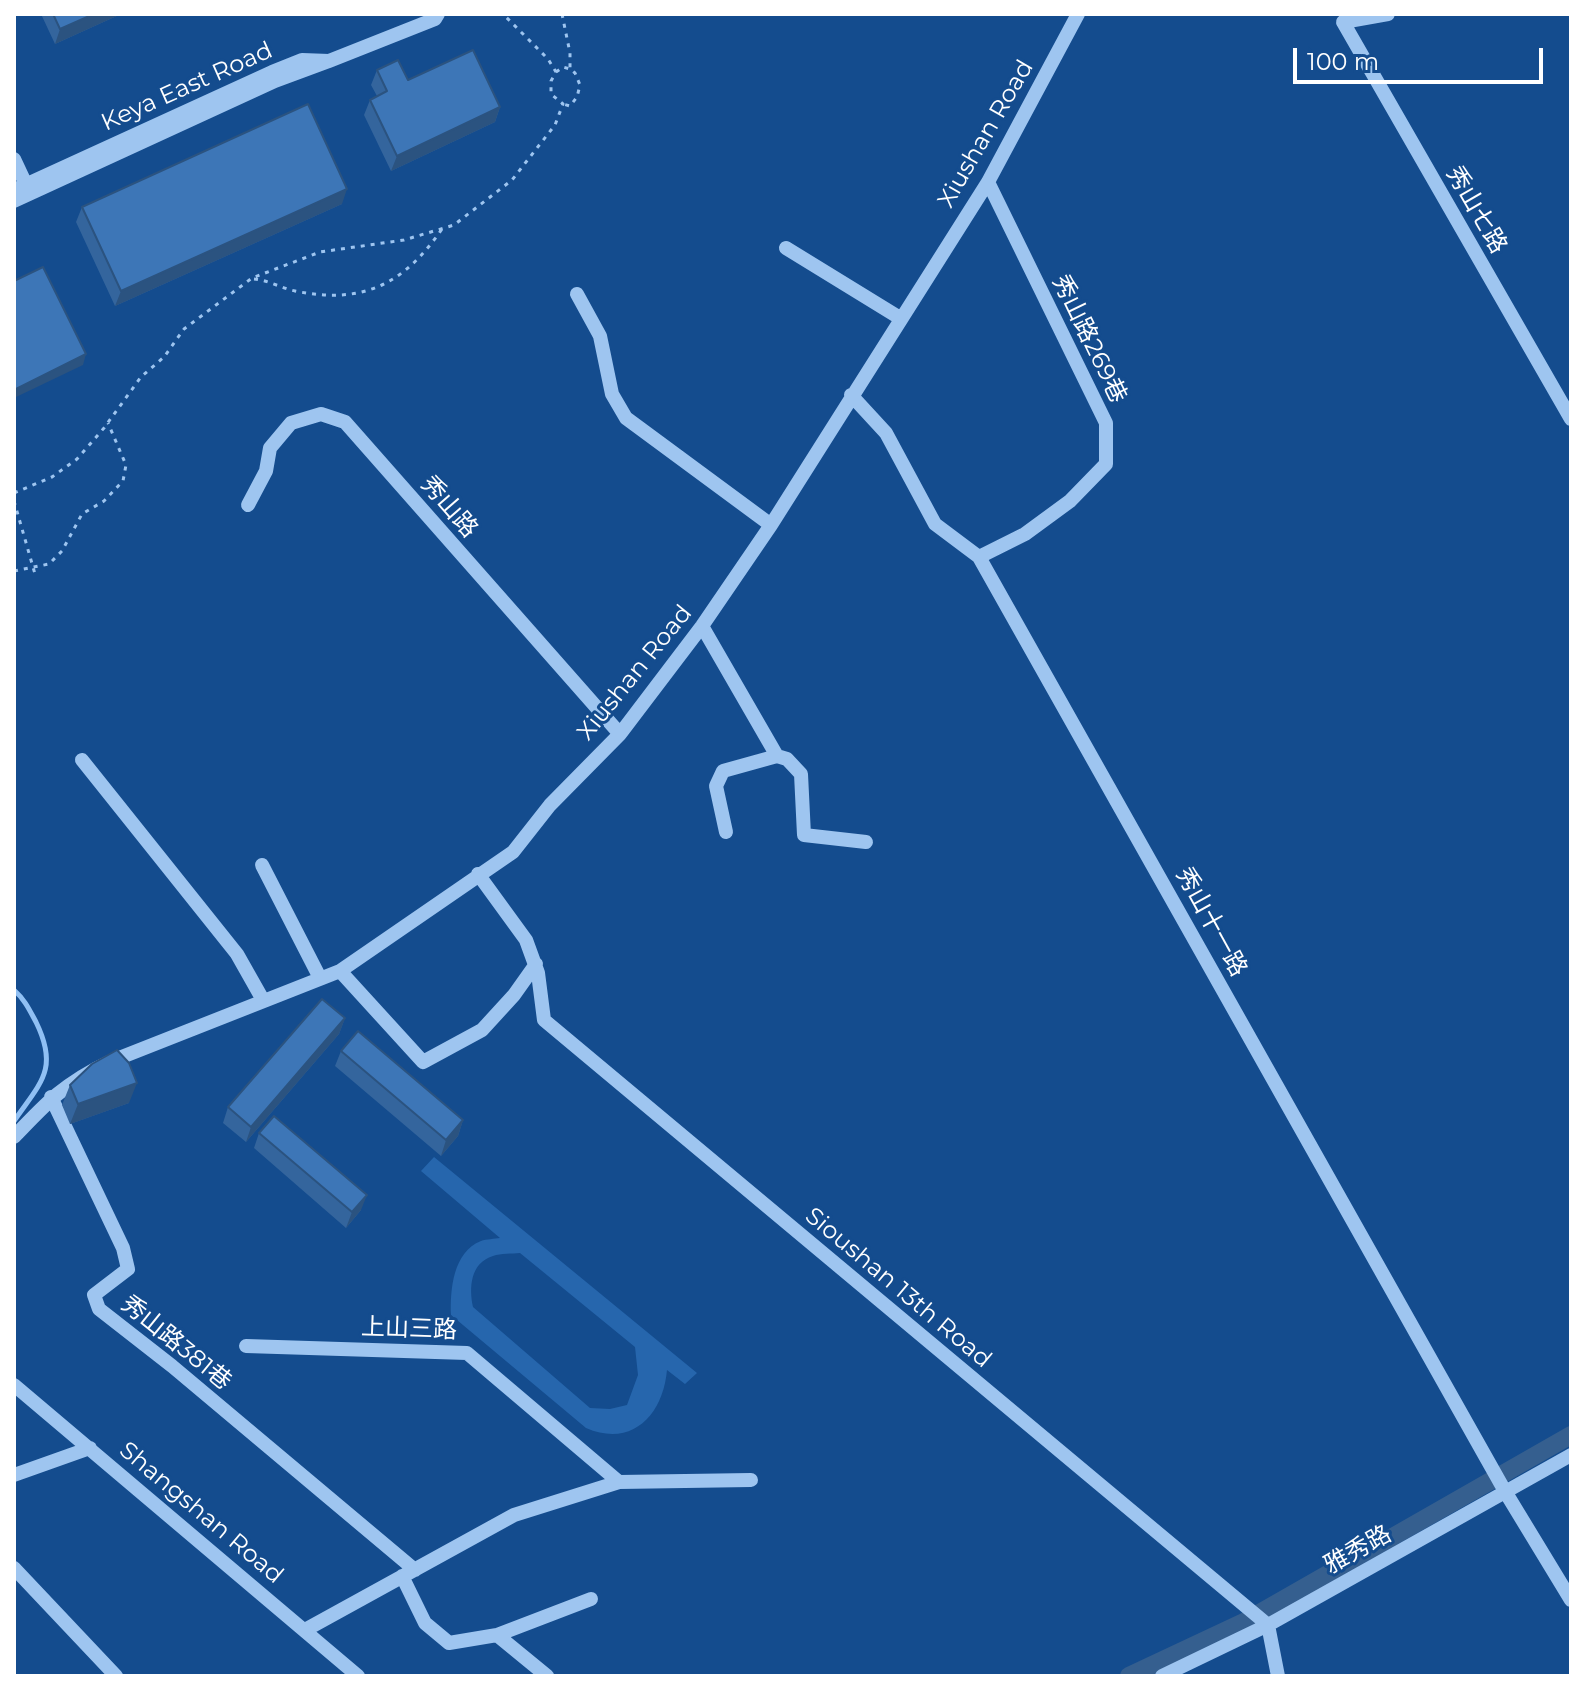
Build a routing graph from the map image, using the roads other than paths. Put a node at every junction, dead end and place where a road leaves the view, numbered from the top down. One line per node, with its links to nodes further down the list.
1 (438, 14): 6 (street)
2 (1078, 14): 8 (street, Xiushan Road)
3 (1327, 14): 5 (street)
4 (1388, 14): 5 (street)
5 (1343, 22): 15 (street, 秀山七路)
6 (329, 61): 9 (street, Keya East Road); 9 (street, Keya East Road)
7 (14, 159): 9 (street)
8 (988, 182): 13 (street, Xiushan Road); 18 (street, 秀山路269巷)
9 (23, 190): 10 (street)
10 (14, 201)
11 (786, 248): 13 (street)
12 (577, 294): 17 (street)
13 (900, 318): 14 (street, Xiushan Road)
14 (851, 395): 17 (street, Xiushan Road); 18 (street, 秀山十一路)
15 (1571, 419)
16 (248, 505): 20 (street, 秀山路)
17 (771, 525): 19 (street, Xiushan Road)
18 (979, 557): 40 (street, 秀山十一路)
19 (702, 626): 20 (street, Xiushan Road); 21 (street)
20 (620, 734): 26 (street, Xiushan Road)
21 (777, 756): 23 (street); 24 (street)
22 (82, 760): 30 (street)
23 (726, 832)
24 (866, 842)
25 (262, 865): 29 (street)
26 (478, 874): 27 (street, Sioushan 13th Road); 28 (street, Xiushan Road)
27 (536, 964): 28 (street); 45 (street, Sioushan 13th Road)
28 (340, 971): 29 (street, Xiushan Road)
29 (320, 978): 30 (street, Xiushan Road)
30 (263, 1000): 31 (street, Xiushan Road)
31 (51, 1097): 32 (street, Xiushan Road); 42 (street, 秀山路381巷)
32 (14, 1137)
33 (246, 1346): 39 (street, 上山三路)
34 (14, 1385): 35 (street, Shangshan Road)
35 (90, 1448): 37 (street); 46 (street, Shangshan Road)
36 (1571, 1455): 40 (street, 雅秀路)
37 (14, 1475)
38 (751, 1480): 39 (street)
39 (619, 1482): 42 (street)
40 (1506, 1493): 44 (street, 秀山十一路); 45 (street, 雅秀路)
41 (14, 1568): 48 (street)
42 (408, 1573): 46 (street); 47 (street)
43 (591, 1599): 47 (street)
44 (1571, 1600)
45 (1268, 1625): 51 (street, 雅秀路); 52 (street)
46 (305, 1630): 49 (street, Shangshan Road)
47 (497, 1635): 50 (street)
48 (116, 1676)
49 (358, 1676)
50 (547, 1676)
51 (1162, 1676)
52 (1278, 1676)

